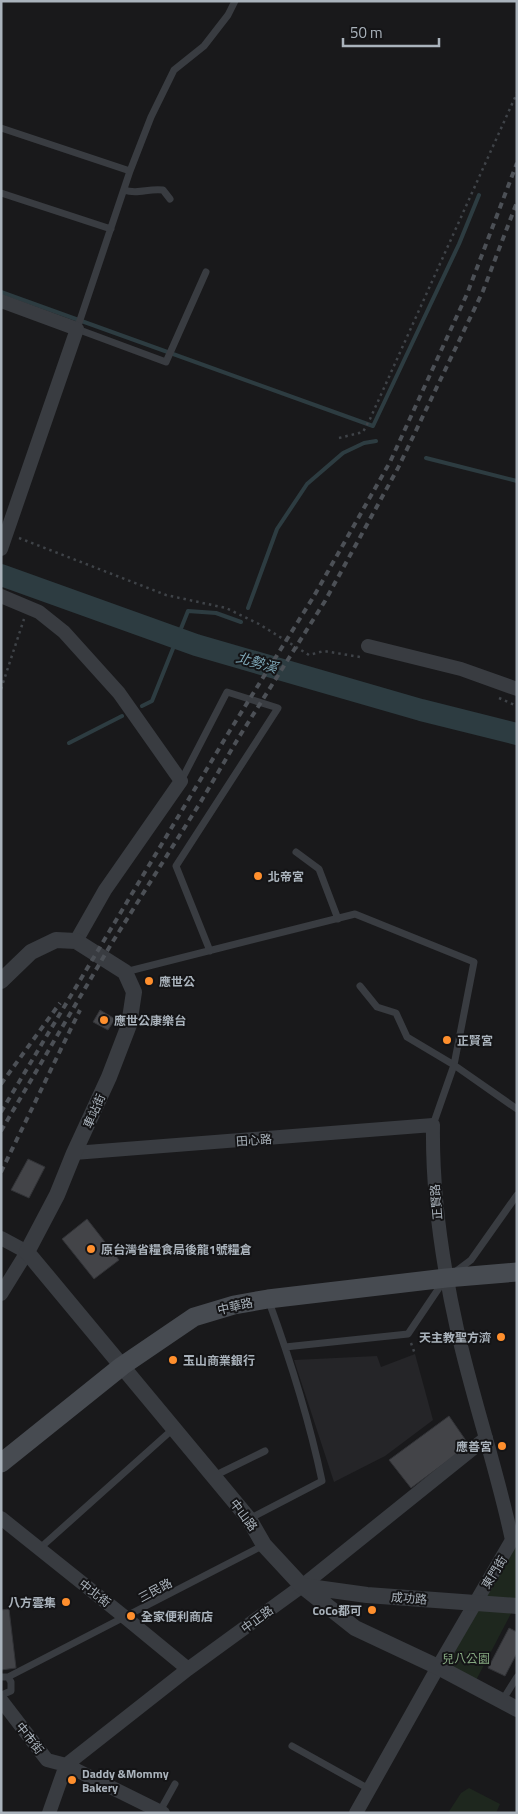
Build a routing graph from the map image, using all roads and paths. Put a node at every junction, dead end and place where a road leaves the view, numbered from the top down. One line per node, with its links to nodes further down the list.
1 (235, 1): 4 (lane)
2 (517, 93): 12 (path)
3 (1, 128): 4 (lane)
4 (130, 171): 5 (lane)
5 (124, 190): 7 (lane); 8 (lane)
6 (1, 193): 8 (lane)
7 (170, 199)
8 (111, 230): 11 (lane)
9 (206, 272): 11 (lane)
10 (1, 301): 11 (street)
11 (78, 327): 13 (street)
12 (339, 438)
13 (7, 533): 14 (street); 17 (path)
14 (1, 549)
15 (1, 596): 16 (street)
16 (27, 607): 18 (path); 22 (street)
17 (364, 652): 19 (street)
18 (1, 689)
19 (517, 689)
20 (496, 697): 21 (path)
21 (517, 706)
22 (181, 781): 25 (street); 26 (lane)
23 (296, 852): 24 (lane)
24 (338, 918): 26 (lane); 30 (lane)
25 (76, 941): 27 (street); 28 (street)
26 (210, 951): 27 (lane)
27 (125, 972): 33 (street, 車站街)
28 (1, 981)
29 (360, 986): 30 (lane)
30 (454, 1065): 31 (lane); 32 (lane)
31 (517, 1109)
32 (433, 1125): 33 (street, 田心路); 38 (street, 正賢路)
33 (74, 1153): 36 (street, 車站街)
34 (517, 1195): 38 (lane)
35 (1, 1238): 36 (street)
36 (27, 1252): 39 (street, 車站街); 42 (street, 中山路)
37 (517, 1272): 38 (main road, 中華路)
38 (446, 1278): 40 (main road, 中華路); 41 (lane); 44 (street, 東門街)
39 (1, 1294)
40 (268, 1299): 41 (lane); 42 (main road, 中華路)
41 (286, 1347): 49 (lane)
42 (122, 1366): 43 (street, 中山路); 46 (main road, 中華路)
43 (174, 1429): 47 (street, 中山路); 51 (lane)
44 (486, 1438): 52 (street, 中正路); 53 (street, 東門街)
45 (265, 1451): 47 (lane)
46 (1, 1463)
47 (213, 1477): 49 (street, 中山路)
48 (1, 1518): 51 (street, 中北街)
49 (249, 1519): 50 (street, 中山路)
50 (264, 1545): 52 (street, 中山路); 55 (lane, 三民路)
51 (39, 1549): 55 (street, 中北街)
52 (302, 1586): 53 (street, 成功路); 56 (street, 中山路); 57 (street, 中正路)
53 (475, 1603): 54 (street, 成功路); 56 (street, 東門街)
54 (517, 1606)
55 (126, 1618): 57 (street, 中北街); 58 (lane, 三民路)
56 (438, 1667): 62 (street, 中山路); 66 (street, 東門街)
57 (188, 1669): 64 (street, 中正路)
58 (5, 1677): 60 (lane)
59 (517, 1677): 62 (lane)
60 (1, 1695)
61 (1, 1700): 64 (street, 中市街)
62 (510, 1705)
63 (292, 1746): 66 (lane)
64 (66, 1765): 67 (street, 中市街); 68 (street)
65 (175, 1784): 67 (lane)
66 (369, 1789): 69 (street, 東門街)
67 (161, 1812)
68 (49, 1813)
69 (356, 1813)

